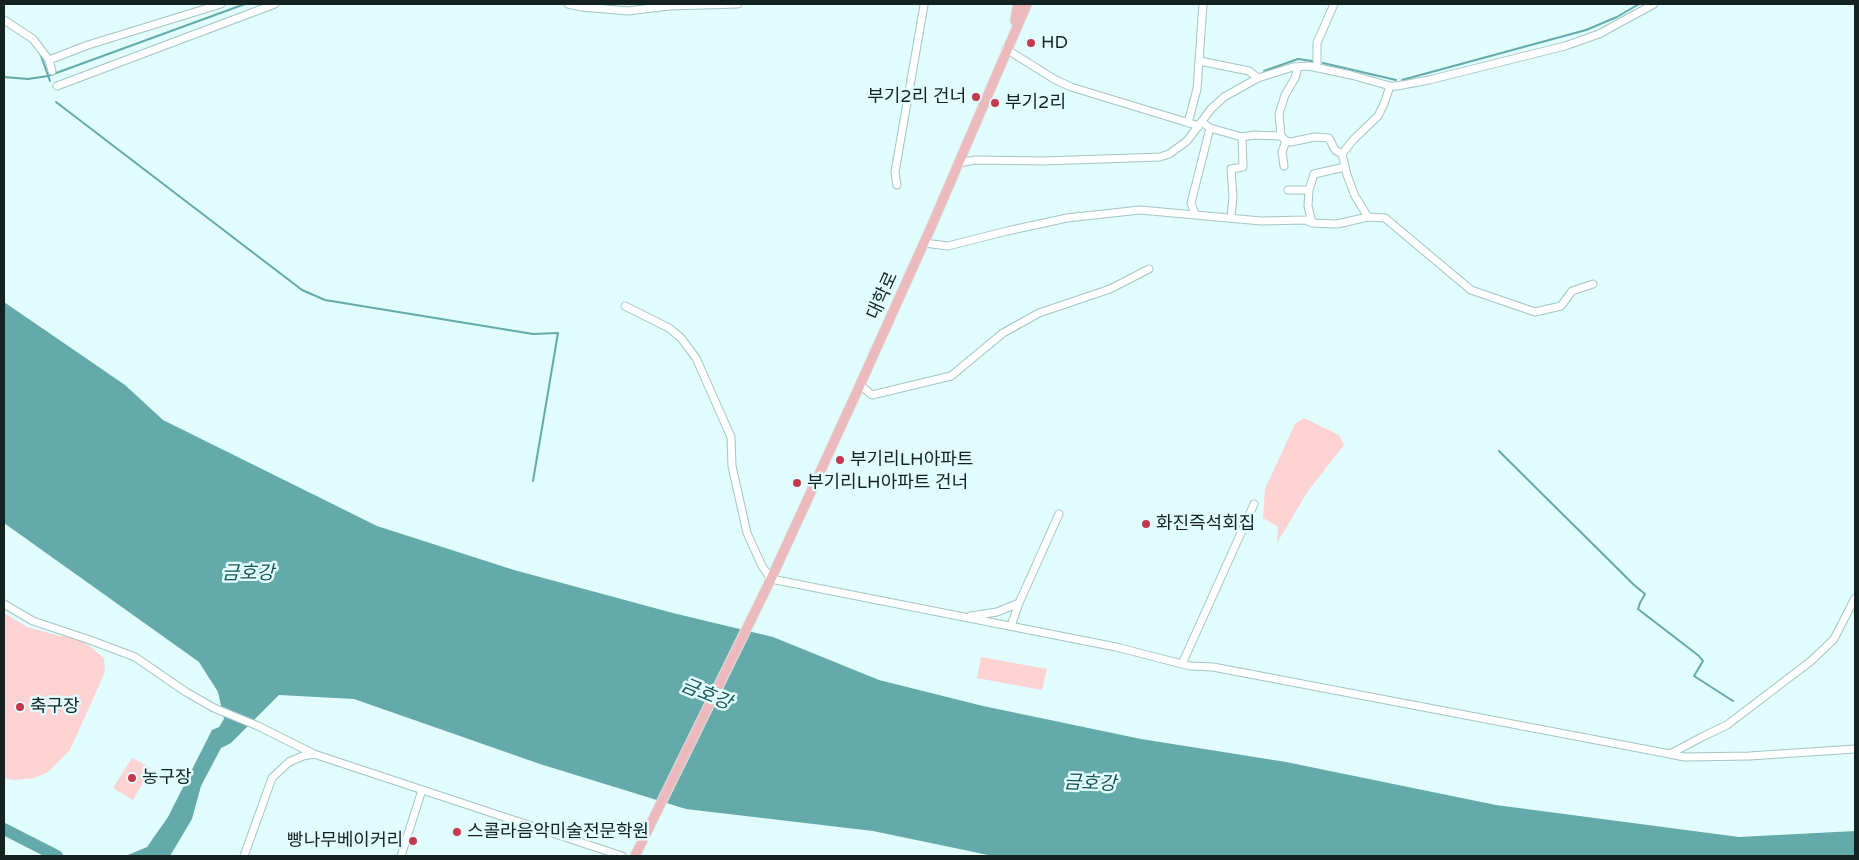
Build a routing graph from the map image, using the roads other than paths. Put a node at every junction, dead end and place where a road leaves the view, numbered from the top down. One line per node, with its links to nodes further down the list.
1 (221, 4): 15 (street)
2 (275, 4): 21 (street)
3 (568, 4): 11 (street)
4 (738, 4): 11 (street)
5 (923, 4): 32 (street)
6 (1018, 4): 13 (main road)
7 (1026, 4): 13 (main road, 대학로)
8 (1203, 4): 16 (street)
9 (1334, 4): 18 (street)
10 (1654, 4): 22 (street)
11 (628, 7)
12 (4, 20): 15 (street)
13 (1014, 31): 14 (main road, 대학로)
14 (1006, 49): 23 (street); 29 (main road, 대학로)
15 (49, 60): 19 (street)
16 (1200, 61): 20 (street); 23 (street)
17 (1298, 67): 18 (street); 20 (street); 27 (street)
18 (1317, 68): 22 (street)
19 (52, 72)
20 (1258, 78): 24 (street)
21 (57, 86)
22 (1390, 86): 28 (street)
23 (1188, 123): 24 (street)
24 (1200, 124): 25 (street); 29 (street)
25 (1210, 128): 26 (street); 35 (street)
26 (1242, 137): 27 (street); 36 (street)
27 (1283, 138): 28 (street); 30 (street)
28 (1342, 154): 31 (street)
29 (959, 163): 39 (main road, 대학로)
30 (1284, 166)
31 (1345, 167): 34 (street); 37 (street)
32 (897, 185)
33 (1288, 190): 34 (street)
34 (1309, 190): 38 (street)
35 (1195, 214): 36 (street); 39 (street)
36 (1231, 217): 38 (street)
37 (1368, 217): 38 (street); 41 (street)
38 (1312, 223)
39 (924, 243): 43 (main road, 대학로)
40 (1149, 268): 43 (street)
41 (1593, 284)
42 (625, 306): 46 (street)
43 (860, 385): 46 (main road, 대학로)
44 (1254, 504): 52 (street)
45 (1059, 514): 48 (street)
46 (771, 578): 50 (street); 60 (main road, 대학로)
47 (1855, 598): 55 (street)
48 (1019, 603): 50 (street); 51 (street)
49 (4, 604): 54 (street)
50 (967, 617): 51 (street)
51 (1011, 626): 52 (street)
52 (1182, 664): 55 (street)
53 (1855, 749): 55 (street)
54 (314, 754): 56 (street); 57 (street)
55 (1670, 754)
56 (422, 790): 58 (street); 59 (street)
57 (244, 856)
58 (400, 856)
59 (622, 856)
60 (635, 856)

